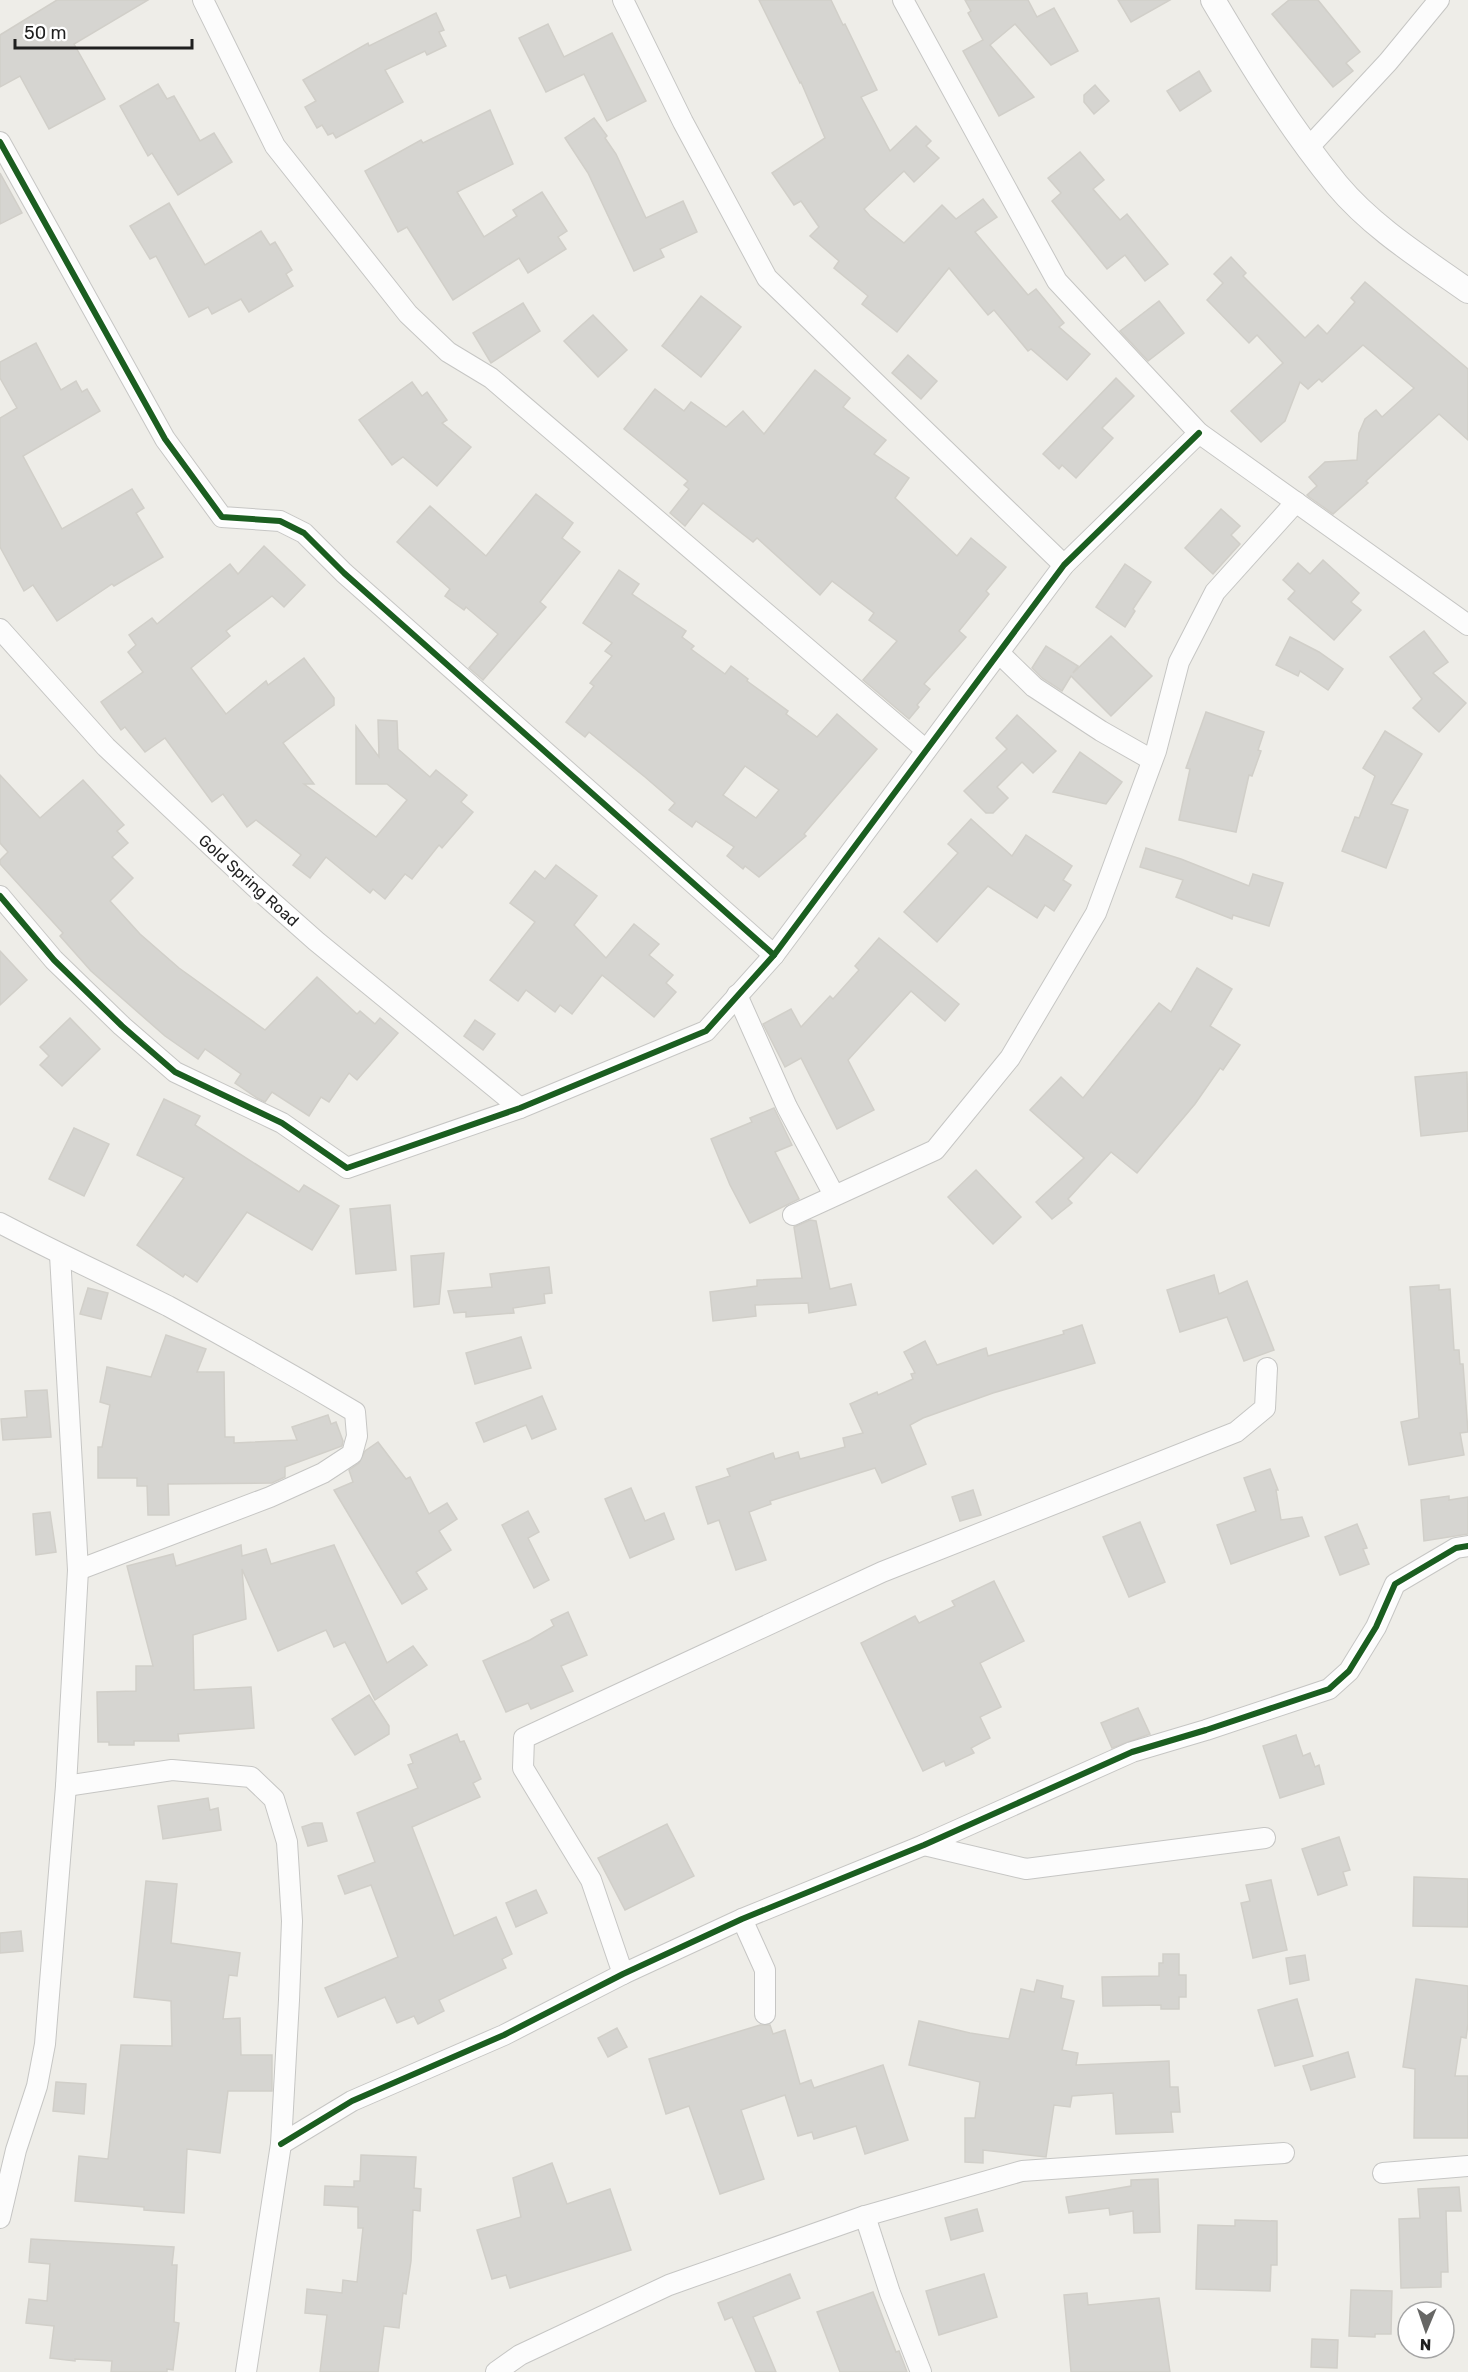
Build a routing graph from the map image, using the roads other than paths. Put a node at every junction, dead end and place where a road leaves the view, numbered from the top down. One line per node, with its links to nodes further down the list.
1 (203, 0): 15 (street)
2 (623, 0): 11 (street)
3 (903, 0): 9 (street)
4 (1213, 0): 7 (street)
5 (1439, 0): 7 (street)
6 (0, 142): 18 (street)
7 (1309, 147): 8 (street)
8 (1468, 291)
9 (1198, 433): 10 (street); 11 (street)
10 (1296, 502): 12 (street); 16 (street)
11 (1064, 565): 14 (street)
12 (1468, 626)
13 (0, 629): 20 (street, Gold Spring Road)
14 (999, 653): 15 (street); 16 (street)
15 (926, 750): 18 (street)
16 (1152, 760): 21 (street)
17 (0, 896): 20 (street)
18 (774, 955): 19 (street)
19 (737, 995): 20 (street); 21 (street)
20 (520, 1108)
21 (834, 1195): 22 (street)
22 (793, 1215)
23 (0, 1223): 24 (street)
24 (60, 1255): 27 (street); 27 (street)
25 (1267, 1368): 32 (street)
26 (1468, 1546): 30 (street)
27 (78, 1570): 28 (street)
28 (66, 1786): 34 (street); 39 (street)
29 (1265, 1838): 30 (street)
30 (924, 1845): 31 (street)
31 (742, 1919): 32 (street); 33 (street)
32 (623, 1974): 34 (street)
33 (765, 2014)
34 (281, 2144): 40 (street)
35 (1284, 2153): 38 (street)
36 (1468, 2166): 37 (street)
37 (1383, 2173)
38 (865, 2216): 41 (street); 42 (street)
39 (0, 2218)
40 (246, 2372)
41 (496, 2372)
42 (921, 2372)

